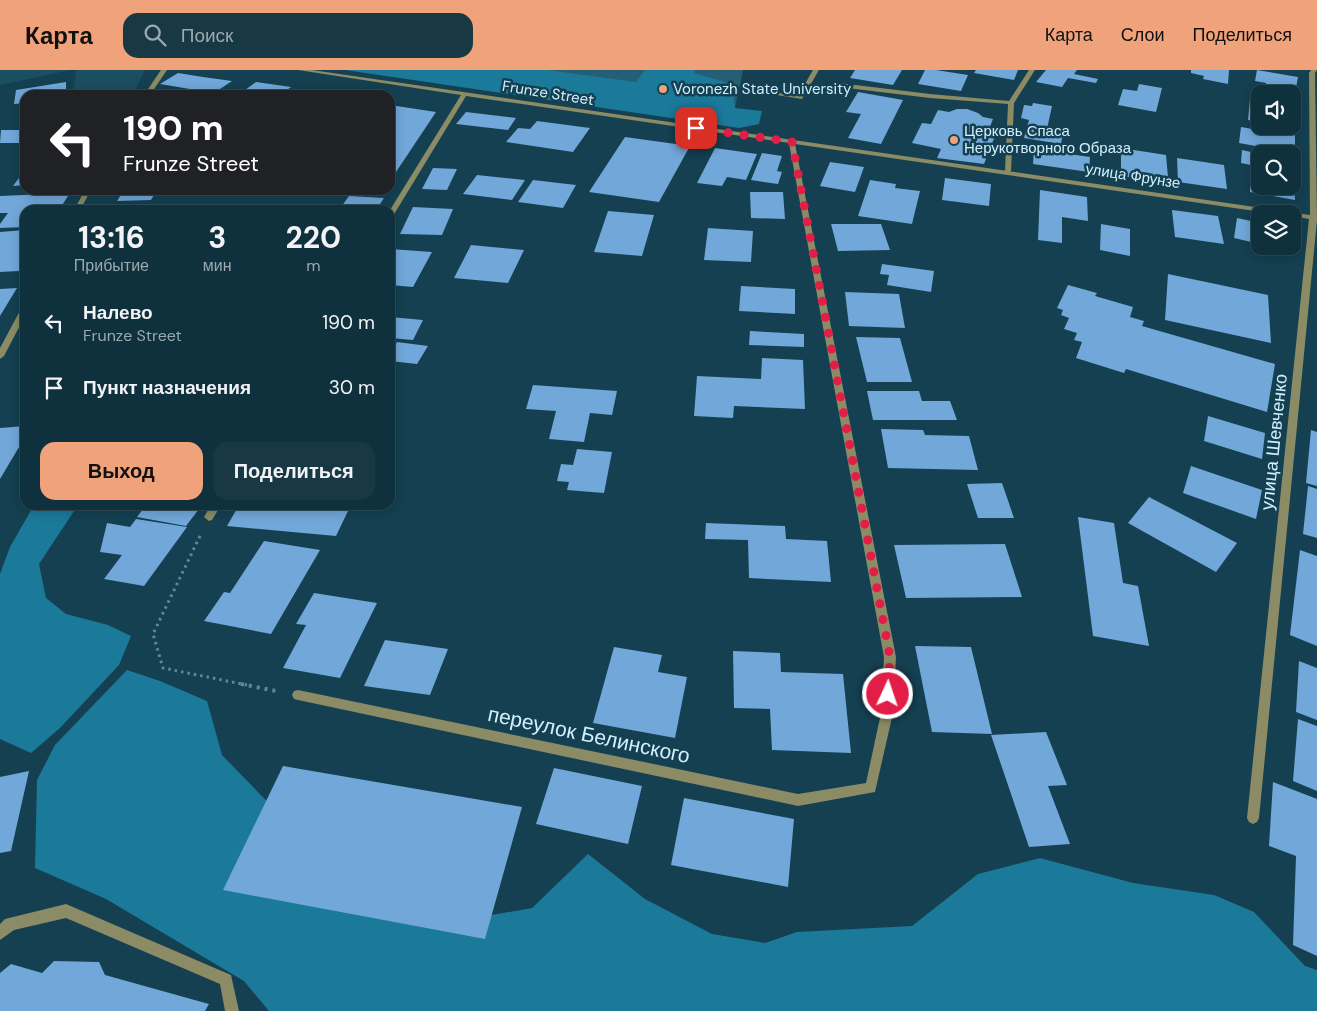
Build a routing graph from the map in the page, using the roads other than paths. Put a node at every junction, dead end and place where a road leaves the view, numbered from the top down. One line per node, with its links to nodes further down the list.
1 (164, 70): 7 (street)
2 (301, 70): 8 (street, Frunze Street)
3 (816, 70): 9 (street)
4 (1032, 70): 10 (street)
5 (1314, 70): 16 (street, улица Шевченко)
6 (839, 85): 10 (street)
7 (150, 90)
8 (465, 93): 11 (street, Frunze Street); 13 (street)
9 (773, 94)
10 (1010, 103): 12 (street)
11 (792, 142): 12 (street, улица Фрунзе); 21 (street, переулок Белинского)
12 (1008, 171): 14 (street, улица Фрунзе)
13 (395, 208)
14 (1251, 208)
15 (1301, 215): 16 (street, улица Фрунзе)
16 (1315, 217): 22 (street, улица Шевченко)
17 (20, 318): 18 (street)
18 (0, 356)
19 (213, 510): 20 (street)
20 (208, 517)
21 (298, 695)
22 (1253, 818)
23 (0, 933): 24 (street)
24 (232, 1011)

